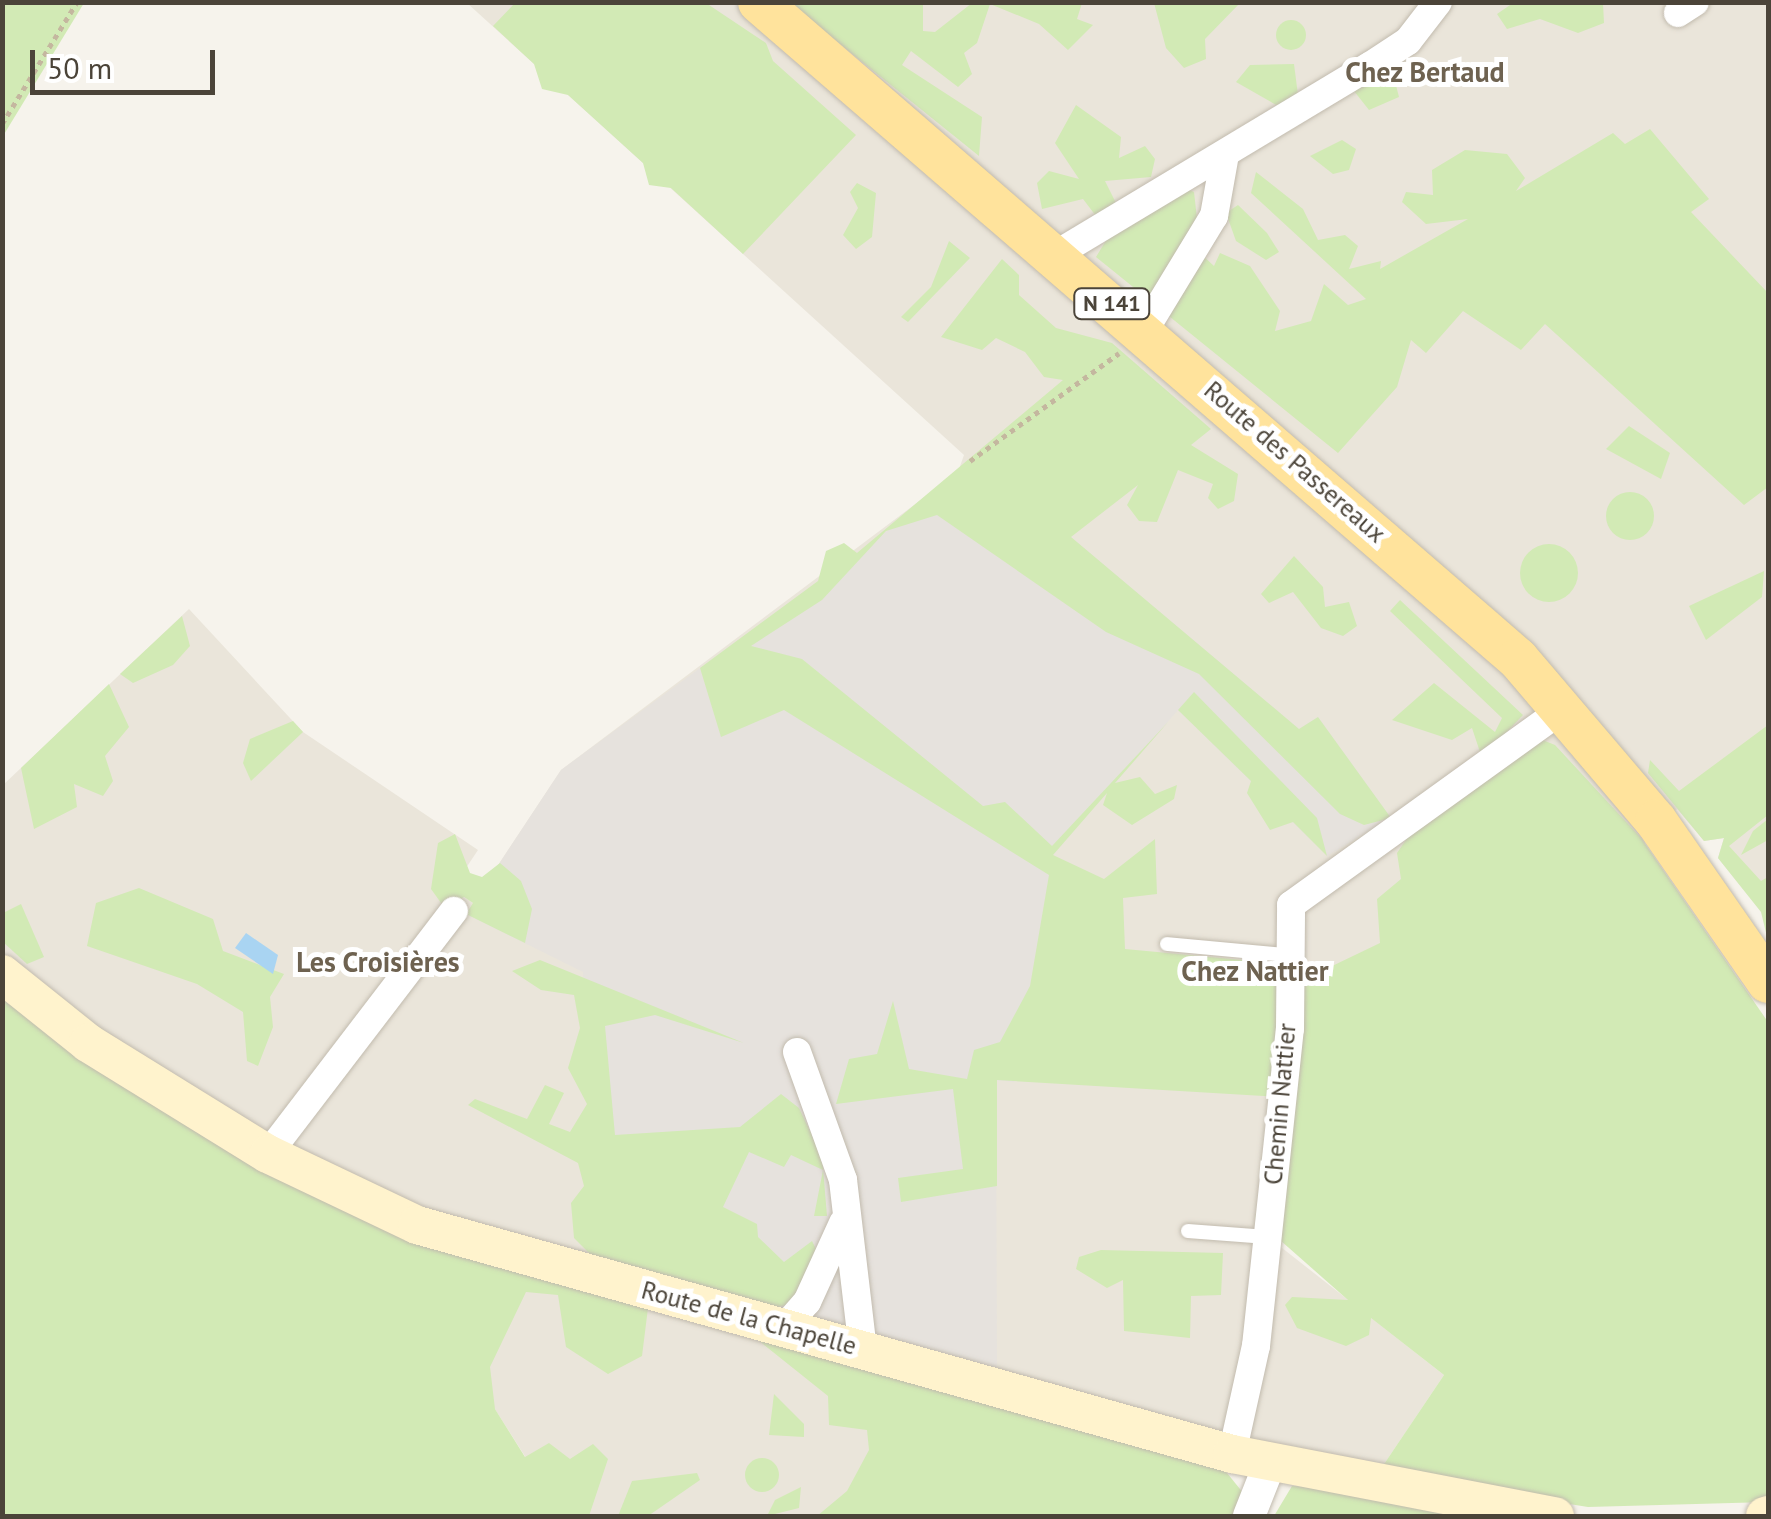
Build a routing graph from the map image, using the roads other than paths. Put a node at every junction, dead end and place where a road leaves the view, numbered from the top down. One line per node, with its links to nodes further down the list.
1 (759, 2): 4 (main road, Route des Passereaux / N 141)
2 (1438, 2): 3 (street)
3 (1225, 154): 4 (street); 5 (street)
4 (1056, 255): 5 (main road, Route des Passereaux / N 141)
5 (1144, 331): 6 (main road, Route des Passereaux / N 141)
6 (1562, 710): 9 (street, Chemin Nattier); 11 (main road, Route des Passereaux / N 141)
7 (454, 912): 13 (street)
8 (1167, 944): 9 (lane)
9 (1286, 955): 16 (street, Chemin Nattier)
10 (2, 974): 13 (main road, Route de la Chapelle)
11 (1768, 982)
12 (797, 1052): 14 (street)
13 (268, 1154): 17 (main road, Route de la Chapelle)
14 (844, 1222): 17 (street); 18 (street)
15 (1188, 1231): 16 (lane)
16 (1268, 1238): 19 (street, Chemin Nattier)
17 (784, 1328): 18 (main road, Route de la Chapelle)
18 (863, 1350): 19 (main road, Route de la Chapelle)
19 (1232, 1454): 20 (main road, Route de la Chapelle)
20 (1270, 1463): 21 (street); 22 (main road, Route de la Chapelle)
21 (1249, 1516)
22 (1555, 1516)

